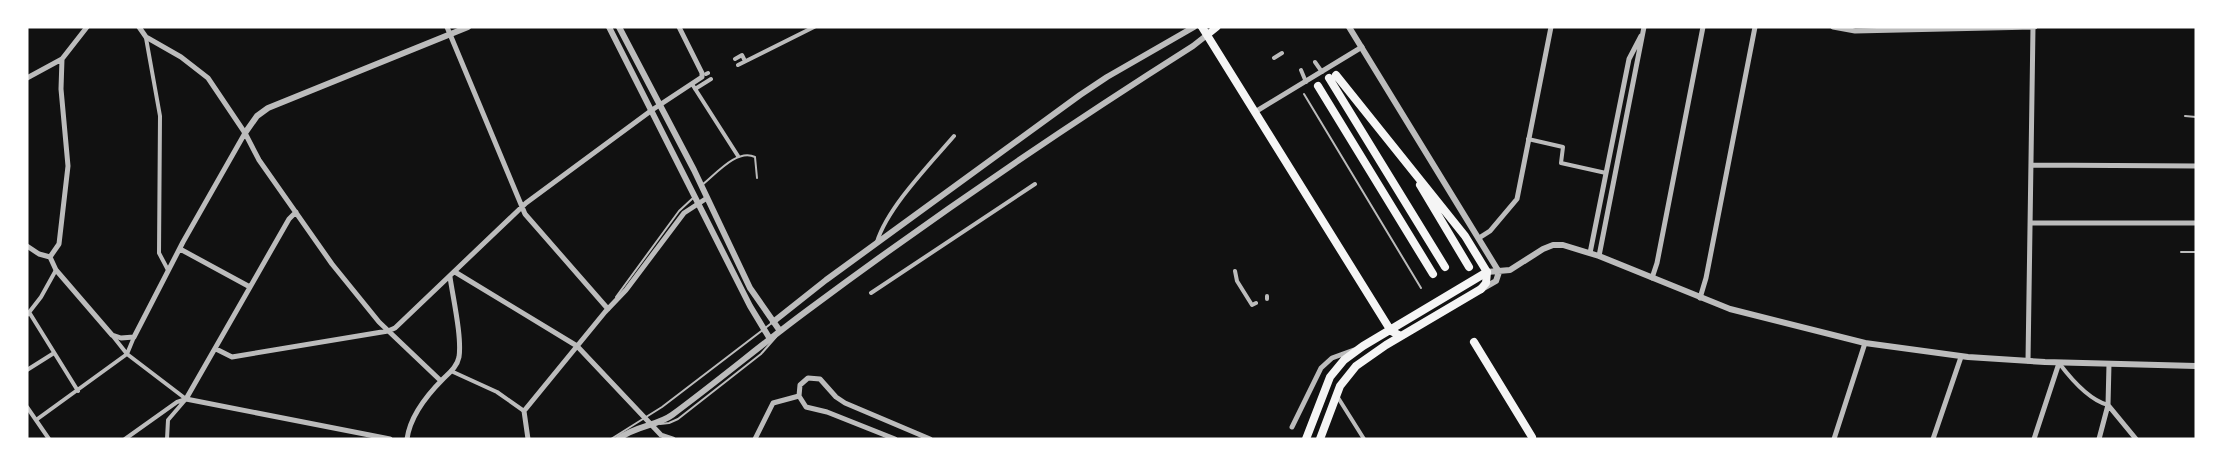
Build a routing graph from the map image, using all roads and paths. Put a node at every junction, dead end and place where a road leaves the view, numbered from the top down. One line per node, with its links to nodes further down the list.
1 (87, 27): 24 (street)
2 (139, 27): 20 (street)
3 (468, 27): 18 (street)
4 (609, 27): 38 (street)
5 (619, 27): 37 (street)
6 (679, 27): 35 (street)
7 (814, 27): 26 (street)
8 (1194, 27): 60 (street)
9 (1202, 27): 19 (main road)
10 (1217, 27): 19 (main road)
11 (1349, 27): 21 (street)
12 (1551, 27): 44 (street)
13 (1703, 27): 77 (street)
14 (1755, 27): 82 (street)
15 (1833, 27): 16 (street)
16 (2035, 27): 47 (street)
17 (1644, 29): 49 (street); 66 (street)
18 (449, 31): 42 (street); 55 (street)
19 (1207, 35): 39 (main road); 89 (street)
20 (146, 37): 42 (street); 71 (street)
21 (1362, 47): 30 (street); 59 (street)
22 (1282, 54): 23 (street)
23 (1274, 58)
24 (62, 59): 31 (street); 67 (street)
25 (735, 59): 26 (street)
26 (745, 61): 28 (street)
27 (1315, 62): 30 (street)
28 (738, 65)
29 (1301, 70): 33 (street)
30 (1329, 75): 33 (street); 45 (highway); 68 (highway)
31 (27, 78)
32 (711, 79): 35 (street)
33 (1306, 82): 39 (street)
34 (1318, 86): 75 (highway)
35 (693, 87): 37 (street); 46 (street)
36 (1304, 94): 79 (lane)
37 (660, 105): 38 (street); 52 (street)
38 (652, 110): 54 (street); 55 (street)
39 (1255, 112): 90 (main road)
40 (2185, 116): 41 (lane)
41 (2196, 117)
42 (245, 133): 56 (street); 62 (street)
43 (954, 136): 60 (street)
44 (1527, 139): 49 (street); 59 (street)
45 (1397, 151): 69 (highway); 73 (highway)
46 (738, 156): 50 (lane); 52 (lane)
47 (2031, 165): 48 (street); 57 (street)
48 (2196, 166)
49 (1606, 173): 65 (street)
50 (757, 178)
51 (1035, 184): 81 (street)
52 (702, 185): 53 (street)
53 (707, 198): 54 (street); 86 (street)
54 (697, 199): 84 (street); 87 (street)
55 (521, 207): 76 (street); 84 (street)
56 (296, 212): 78 (street); 88 (street)
57 (2031, 223): 58 (street); 103 (street)
58 (2196, 223)
59 (1479, 238): 74 (street)
60 (877, 244): 86 (street)
61 (27, 246): 67 (street)
62 (180, 249): 71 (street); 78 (street)
63 (2181, 252): 64 (lane)
64 (2196, 252)
65 (1590, 253): 66 (street); 74 (street)
66 (1599, 256): 77 (street)
67 (50, 257): 70 (street)
68 (1445, 267)
69 (1469, 267)
70 (57, 270): 85 (street); 91 (street)
71 (168, 271): 93 (street)
72 (1235, 271): 83 (street)
73 (1487, 272): 74 (street); 80 (highway); 90 (main road)
74 (1499, 272): 80 (street)
75 (1432, 274)
76 (452, 275): 88 (street); 97 (street); 108 (street)
77 (1652, 278): 82 (street)
78 (250, 287): 98 (street)
79 (1420, 288)
80 (1481, 289): 92 (main road)
81 (871, 293)
82 (1700, 298): 96 (street)
83 (1256, 303)
84 (608, 309): 97 (street)
85 (28, 314): 100 (street)
86 (773, 322): 87 (lane); 89 (street)
87 (764, 330): 94 (street); 118 (lane)
88 (388, 331): 98 (street); 109 (street)
89 (780, 331): 94 (street); 121 (lane)
90 (1391, 331): 92 (main road); 99 (main road)
91 (111, 335): 93 (street); 101 (street)
92 (1401, 336): 111 (main road)
93 (134, 337): 101 (street)
94 (770, 339): 121 (street)
95 (1474, 342): 123 (highway)
96 (1865, 343): 102 (street); 139 (street)
97 (577, 346): 117 (street); 118 (street)
98 (216, 349): 113 (street)
99 (1358, 349): 122 (street); 136 (main road)
100 (54, 353): 107 (street); 110 (street)
101 (127, 354): 110 (street); 113 (street)
102 (1960, 357): 103 (street); 140 (street)
103 (2028, 361): 104 (street)
104 (2059, 363): 105 (street); 114 (street); 141 (street)
105 (2109, 364): 106 (street); 114 (street)
106 (2196, 366)
107 (29, 369)
108 (451, 371): 109 (street); 117 (street)
109 (441, 381): 128 (street)
110 (78, 391): 119 (street)
111 (1336, 395): 137 (main road); 138 (street)
112 (799, 396): 133 (street); 134 (street); 135 (street)
113 (186, 399): 116 (street); 120 (street); 127 (street)
114 (2108, 405): 142 (street); 143 (street)
115 (27, 407): 119 (street)
116 (164, 411): 120 (street); 125 (street)
117 (524, 411): 129 (street)
118 (646, 417): 121 (street); 130 (lane)
119 (36, 420): 124 (street)
120 (168, 420): 126 (street)
121 (651, 423): 131 (street); 132 (street)
122 (1292, 427)
123 (1532, 437)
124 (49, 439)
125 (125, 439)
126 (167, 439)
127 (390, 439)
128 (407, 439)
129 (528, 439)
130 (611, 439)
131 (618, 439)
132 (673, 439)
133 (755, 439)
134 (895, 439)
135 (930, 439)
136 (1306, 439)
137 (1320, 439)
138 (1364, 439)
139 (1834, 439)
140 (1934, 439)
141 (2034, 439)
142 (2098, 439)
143 (2136, 439)

